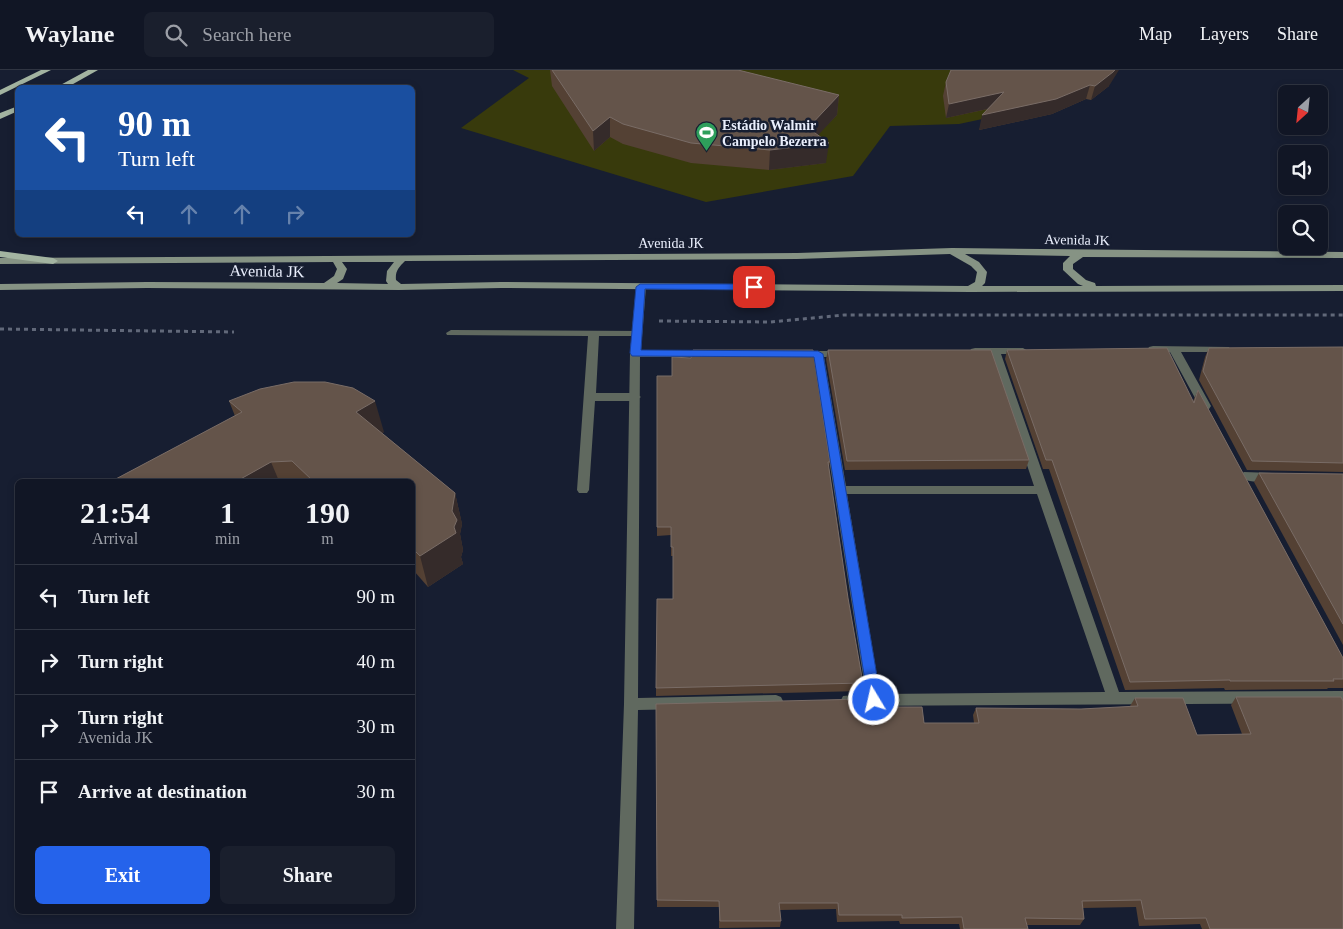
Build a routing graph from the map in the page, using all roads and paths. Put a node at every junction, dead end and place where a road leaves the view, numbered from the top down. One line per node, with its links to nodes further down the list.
1 (47, 70): 4 (main road)
2 (94, 70): 3 (main road)
3 (65, 85)
4 (0, 92)
5 (15, 109): 6 (main road)
6 (0, 116)
7 (952, 251): 8 (main road, Avenida JK); 12 (main road, Avenida JK); 21 (main road)
8 (1081, 253): 10 (main road, Avenida JK); 19 (main road)
9 (0, 254): 14 (main road)
10 (1343, 255)
11 (335, 258): 12 (main road, Avenida JK); 14 (main road, Avenida JK); 16 (main road)
12 (403, 258): 17 (main road)
13 (0, 261): 14 (main road, Avenida JK)
14 (53, 261)
15 (0, 287): 16 (main road, Avenida JK)
16 (326, 287): 17 (main road, Avenida JK)
17 (399, 287): 18 (main road, Avenida JK)
18 (640, 287): 21 (main road, Avenida JK); 23 (street)
19 (1099, 288): 20 (main road, Avenida JK); 21 (main road, Avenida JK)
20 (1343, 288)
21 (970, 289)
22 (1343, 315): 23 (path)
23 (637, 327): 27 (street); 34 (street)
24 (0, 329): 25 (path)
25 (234, 332)
26 (451, 334): 27 (street)
27 (594, 334): 39 (street)
28 (1144, 349): 29 (street)
29 (1174, 349): 30 (street); 41 (street)
30 (1234, 349)
31 (1034, 350): 32 (street)
32 (994, 351): 33 (street); 46 (street)
33 (965, 352)
34 (635, 353): 36 (street); 40 (street)
35 (857, 353): 38 (street)
36 (722, 354)
37 (789, 354): 38 (street)
38 (818, 354): 45 (street)
39 (590, 397): 40 (street); 44 (street)
40 (635, 397): 52 (street)
41 (1211, 417)
42 (1244, 476): 43 (street)
43 (1284, 477)
44 (583, 490)
45 (841, 490): 46 (street); 50 (street)
46 (1042, 490): 48 (street)
47 (1343, 697): 48 (street)
48 (1114, 698): 50 (street)
49 (835, 700): 50 (street)
50 (874, 700)
51 (787, 701): 52 (street)
52 (631, 704): 53 (street)
53 (624, 929)

